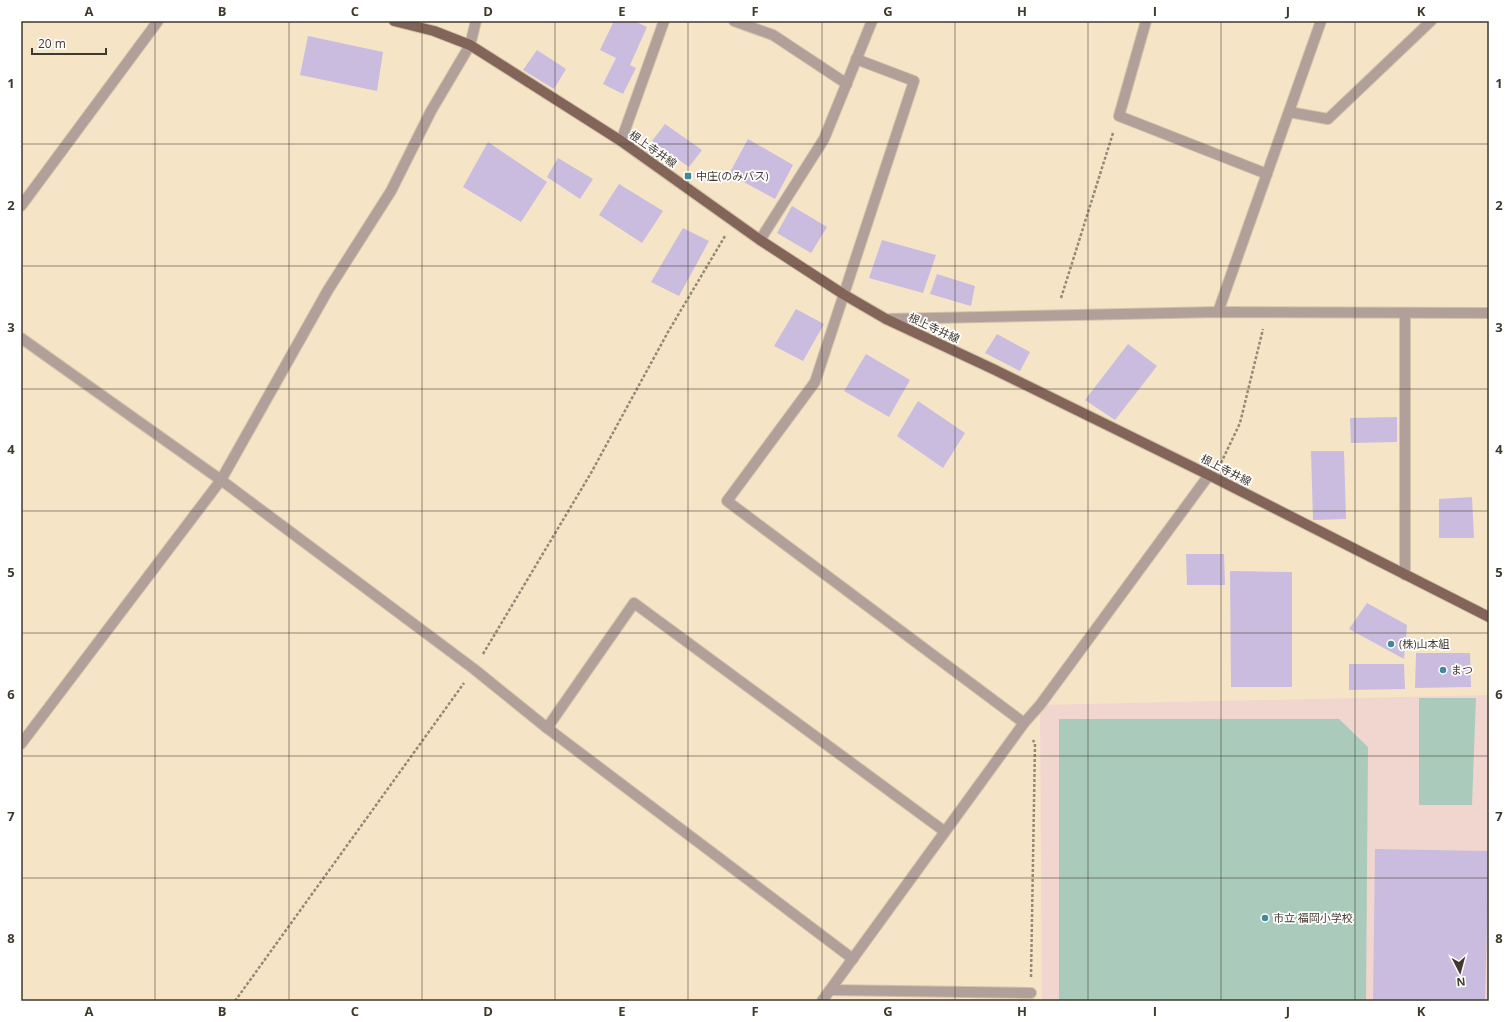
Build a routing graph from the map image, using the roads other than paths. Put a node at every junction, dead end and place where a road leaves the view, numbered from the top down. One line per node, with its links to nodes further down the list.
1 (158, 21): 16 (street)
2 (394, 21): 10 (main road, 根上寺井線)
3 (476, 21): 10 (street)
4 (664, 21): 14 (street)
5 (734, 21): 12 (street)
6 (872, 21): 11 (street)
7 (1146, 21): 15 (street)
8 (1321, 21): 13 (street)
9 (1431, 21): 13 (street)
10 (470, 45): 14 (main road, 根上寺井線); 25 (street)
11 (856, 59): 12 (street); 18 (street)
12 (847, 84): 17 (street)
13 (1289, 112): 15 (street)
14 (622, 141): 17 (main road, 根上寺井線)
15 (1267, 174): 19 (street)
16 (21, 206)
17 (760, 240): 18 (main road, 根上寺井線)
18 (843, 294): 22 (main road, 根上寺井線); 28 (street)
19 (1218, 312): 20 (street); 22 (street)
20 (1405, 313): 21 (street); 26 (street)
21 (1489, 313)
22 (886, 319): 24 (main road, 根上寺井線)
23 (21, 338): 25 (street)
24 (1212, 476): 26 (main road, 根上寺井線); 28 (street)
25 (221, 480): 29 (street); 30 (street)
26 (1405, 575): 27 (main road, 根上寺井線)
27 (1489, 617)
28 (1024, 723): 31 (street)
29 (546, 728): 31 (street); 32 (street)
30 (21, 744)
31 (944, 831): 32 (street)
32 (853, 959): 33 (street)
33 (830, 990): 34 (street); 35 (street)
34 (1031, 993)
35 (822, 1001)

